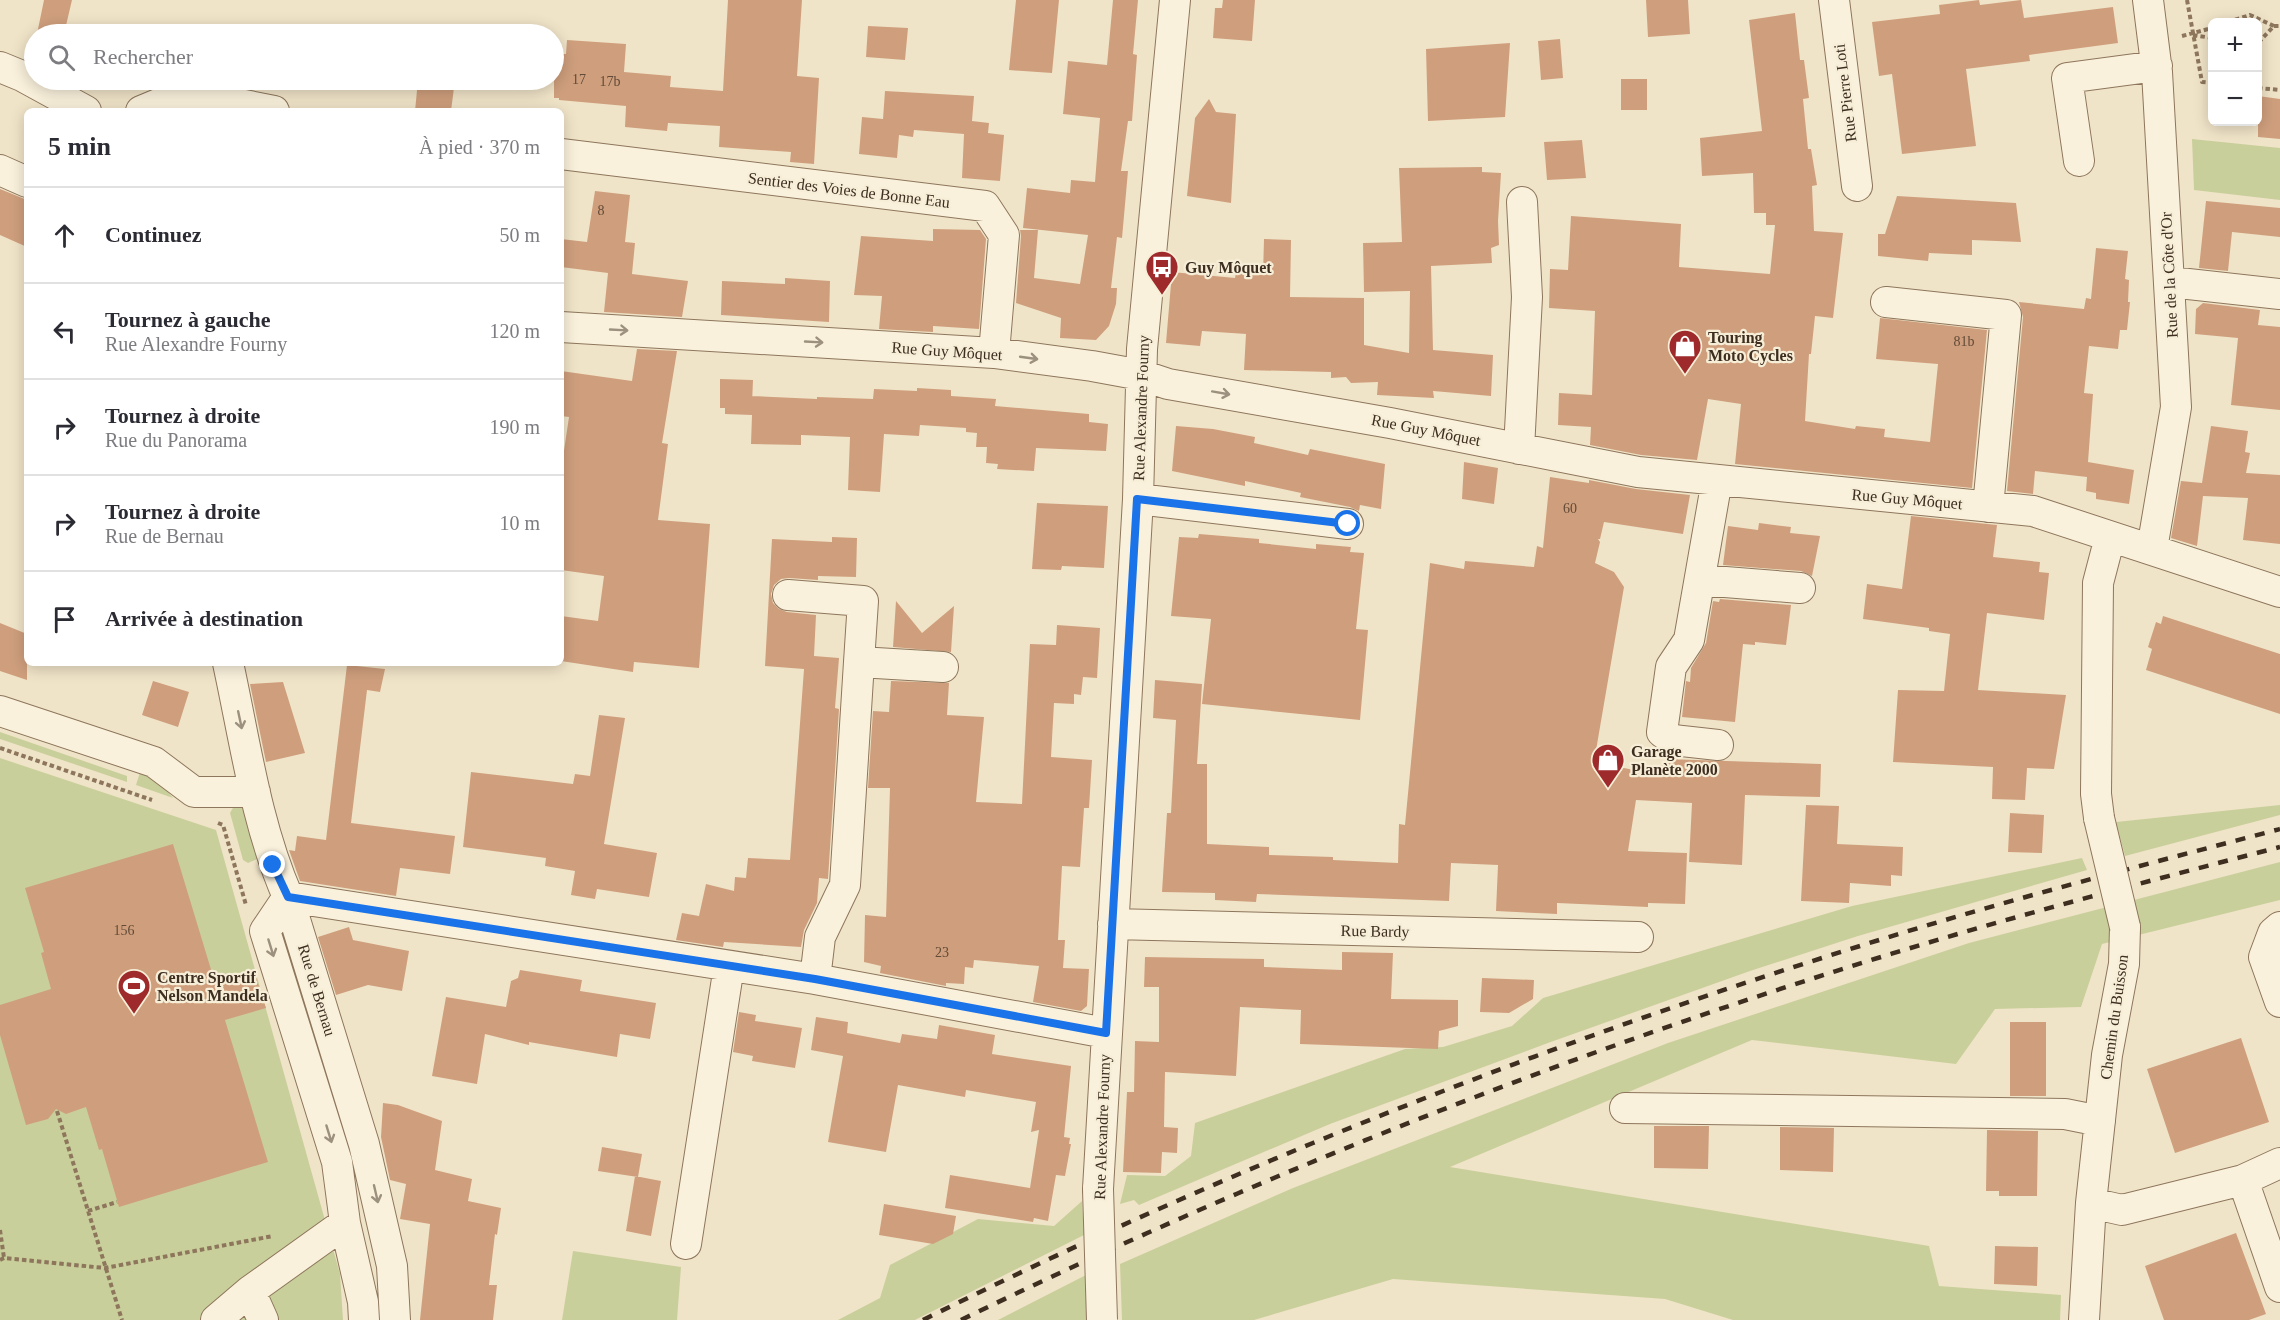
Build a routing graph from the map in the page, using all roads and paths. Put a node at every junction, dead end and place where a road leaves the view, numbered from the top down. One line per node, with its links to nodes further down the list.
1 (1175, 0): 35 (street, Rue Alexandre Fourny)
2 (1834, 0): 28 (street, Rue Pierre Loti)
3 (2148, 0): 14 (street, Rue de la Côte d'Or)
4 (2187, 0): 11 (path)
5 (2241, 18): 6 (path)
6 (2257, 18)
7 (2262, 20): 8 (path)
8 (2274, 26): 9 (path); 13 (path)
9 (2280, 26)
10 (2208, 29): 11 (path)
11 (2192, 35): 12 (path); 17 (path)
12 (2208, 37)
13 (2262, 39)
14 (2157, 66): 25 (street); 30 (street, Rue de la Côte d'Or)
15 (0, 68): 16 (street)
16 (24, 77)
17 (2208, 82)
18 (2262, 88): 20 (path)
19 (48, 90): 21 (street)
20 (2280, 90)
21 (81, 108)
22 (148, 108): 23 (street)
23 (259, 108)
24 (564, 154): 34 (street, Sentier des Voies de Bonne Eau)
25 (2079, 161)
26 (0, 170): 27 (street)
27 (24, 181)
28 (1857, 186)
29 (1522, 202): 36 (street)
30 (2170, 282): 31 (street); 42 (street, Rue de la Côte d'Or)
31 (2280, 294)
32 (1886, 302): 39 (street)
33 (564, 327): 34 (street, Rue Guy Môquet, one-way to 34)
34 (994, 353): 35 (street, Rue Guy Môquet, one-way to 35)
35 (1141, 375): 36 (street, Rue Guy Môquet, one-way to 36); 38 (street, Rue Alexandre Fourny)
36 (1519, 448): 37 (street, Rue Guy Môquet)
37 (1717, 480): 39 (street, Rue Guy Môquet); 43 (street)
38 (1137, 499): 40 (street); 57 (street, Rue Alexandre Fourny)
39 (1988, 507): 41 (street, Rue Guy Môquet)
40 (1348, 524)
41 (2110, 537): 42 (street, Rue Guy Môquet); 67 (street, Chemin du Buisson, bridge)
42 (2152, 549): 45 (street, Rue Guy Môquet)
43 (1700, 580): 44 (street); 51 (street)
44 (1800, 588)
45 (2280, 592)
46 (788, 595): 47 (street)
47 (860, 662): 49 (street); 62 (street)
48 (229, 666): 53 (street, Rue de Bernau, one-way to 53)
49 (943, 667)
50 (0, 711): 53 (street)
51 (1718, 745)
52 (0, 748): 54 (path)
53 (255, 792): 56 (street, Rue de Bernau)
54 (154, 801)
55 (214, 822): 59 (path)
56 (288, 897): 59 (street); 61 (street); 85 (street, Rue de Bernau, one-way to 85)
57 (1113, 924): 60 (street, Rue Bardy); 64 (street, Rue Alexandre Fourny)
58 (2280, 927): 63 (street)
59 (265, 931): 73 (street, one-way to 73)
60 (1638, 937)
61 (729, 966): 62 (street); 76 (street)
62 (815, 979): 64 (street)
63 (2280, 1002)
64 (1106, 1033): 86 (street, Rue Alexandre Fourny, bridge)
65 (1625, 1108): 67 (street)
66 (57, 1112): 72 (path)
67 (2100, 1121): 71 (street, Chemin du Buisson)
68 (2280, 1163): 69 (street)
69 (2242, 1180): 71 (street); 79 (street)
70 (117, 1202): 72 (path)
71 (2091, 1203): 87 (street, Chemin du Buisson)
72 (88, 1211): 78 (path)
73 (345, 1223): 80 (street); 84 (street)
74 (0, 1230): 77 (path)
75 (276, 1236): 78 (path)
76 (686, 1244)
77 (2, 1259): 78 (path)
78 (105, 1268): 81 (path)
79 (2280, 1287)
80 (250, 1291): 82 (street); 83 (street)
81 (122, 1320)
82 (216, 1320)
83 (262, 1320)
84 (364, 1320)
85 (395, 1320)
86 (1102, 1320)
87 (2084, 1320)

